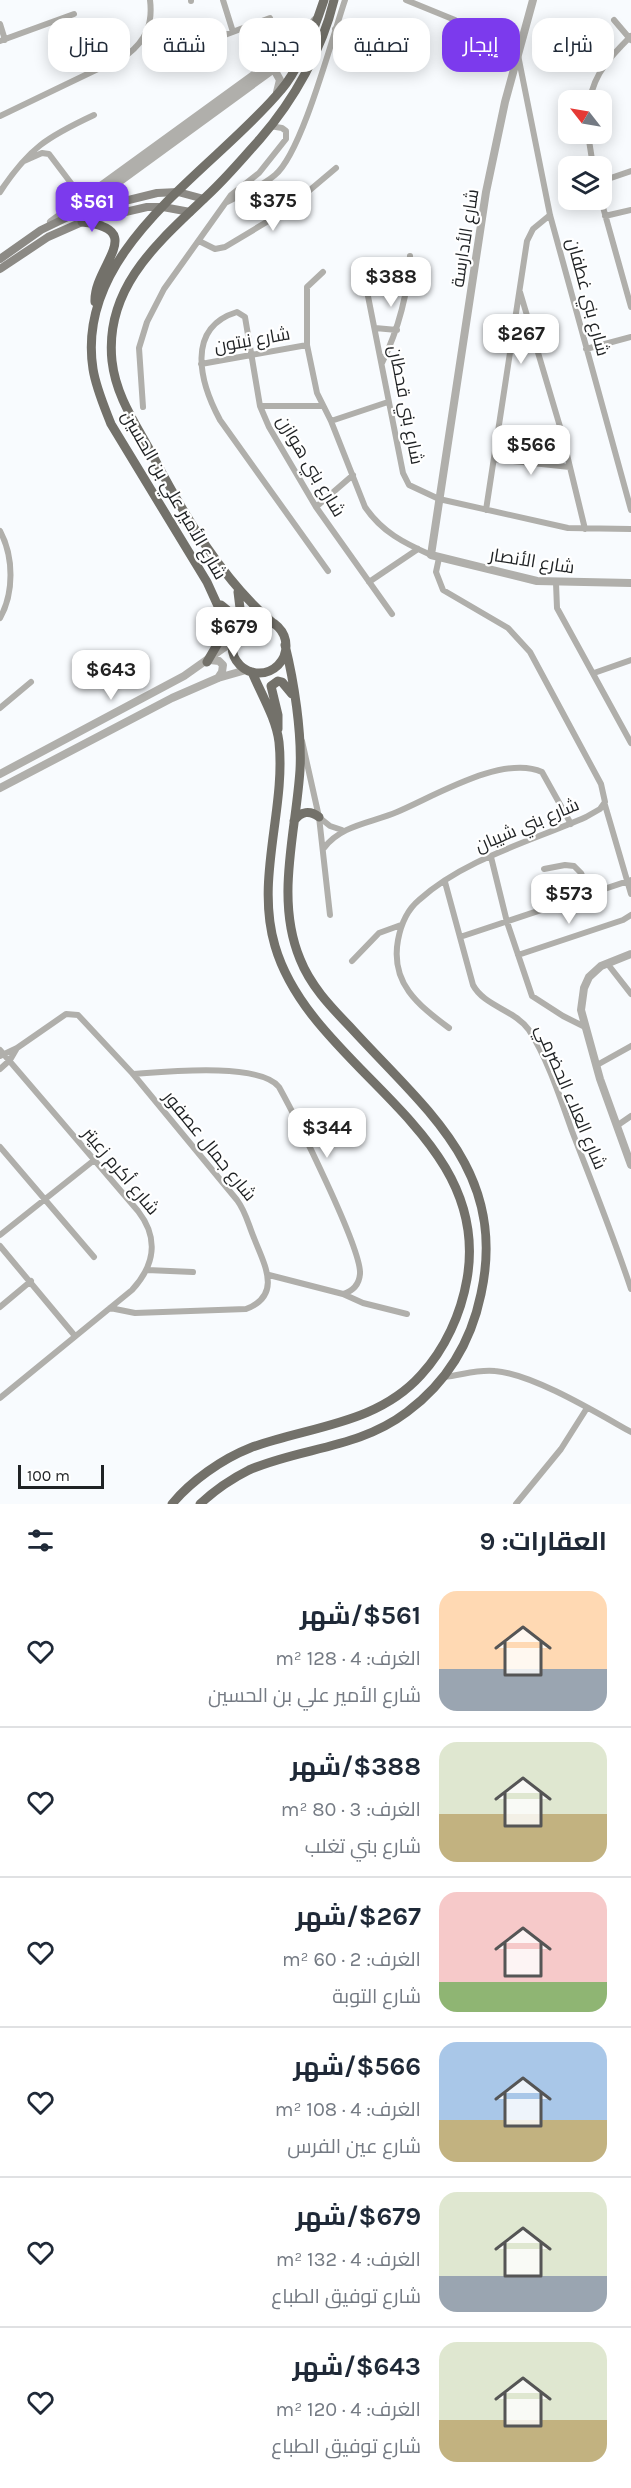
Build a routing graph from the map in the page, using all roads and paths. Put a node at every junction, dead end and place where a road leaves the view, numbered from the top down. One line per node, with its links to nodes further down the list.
1 (150, 0): 32 (street)
2 (223, 0): 15 (street)
3 (324, 0): 9 (main road, شارع الأمير علي بن الحسين)
4 (334, 0): 20 (main road, شارع الأمير علي بن الحسين)
5 (345, 0): 10 (street)
6 (406, 0): 11 (street)
7 (533, 0): 22 (street, شارع الأدارسة)
8 (74, 14): 19 (street)
9 (319, 15): 30 (main road, شارع الأمير علي بن الحسين); 42 (street, شارع الأمير علي بن الحسين)
10 (339, 18)
11 (448, 18)
12 (614, 20): 18 (street)
13 (0, 24): 19 (street)
14 (239, 30): 15 (street)
15 (233, 32): 16 (street)
16 (227, 34)
17 (333, 35): 23 (street)
18 (630, 38): 24 (street)
19 (2, 40)
20 (321, 41)
21 (321, 45): 23 (main road)
22 (520, 47)
23 (327, 52): 35 (street)
24 (614, 53)
25 (520, 64): 49 (street, شارع بني غطفان)
26 (304, 72): 33 (main road, شارع الأمير علي بن الحسين)
27 (514, 72): 81 (street, شارع الأدارسة)
28 (600, 72): 29 (street)
29 (593, 90)
30 (275, 97): 41 (main road, شارع الأمير علي بن الحسين); 42 (street, شارع الأمير علي بن الحسين)
31 (94, 115): 36 (street)
32 (0, 116)
33 (270, 126): 34 (street); 43 (main road, شارع الأمير علي بن الحسين)
34 (286, 139): 35 (street); 44 (street)
35 (296, 140): 44 (street)
36 (21, 162): 40 (street); 42 (street)
37 (336, 168): 53 (street)
38 (631, 171): 39 (street)
39 (612, 178)
40 (0, 192)
41 (178, 192): 43 (main road, شارع الأمير علي بن الحسين); 45 (main road, شارع الأمير علي بن الحسين); 52 (main road, شارع الأمير علي بن الحسين)
42 (83, 199): 52 (street, شارع الأمير علي بن الحسين)
43 (204, 199): 48 (main road, شارع الأمير علي بن الحسين)
44 (224, 204): 53 (street)
45 (163, 207): 48 (main road); 51 (main road); 62 (main road, شارع الأمير علي بن الحسين)
46 (604, 210): 50 (street)
47 (631, 210): 50 (street)
48 (190, 212): 95 (main road, شارع الأمير علي بن الحسين)
49 (550, 215): 60 (street); 69 (street, شارع بني غطفان)
50 (605, 216): 59 (street)
51 (82, 222): 56 (main road); 62 (main road)
52 (40, 230): 55 (main road, شارع الأمير علي بن الحسين)
53 (200, 241): 76 (street)
54 (410, 256): 64 (street)
55 (0, 259)
56 (0, 269)
57 (323, 272): 68 (street)
58 (365, 281): 63 (street, شارع بني قحطان)
59 (628, 285): 61 (street)
60 (519, 290): 65 (street); 66 (street)
61 (631, 307)
62 (96, 314): 96 (main road, شارع الأمير علي بن الحسين)
63 (375, 328): 64 (street); 71 (street, شارع بني قحطان)
64 (397, 330): 71 (street)
65 (513, 335): 66 (street); 78 (street)
66 (532, 336): 79 (street)
67 (631, 337): 69 (street)
68 (307, 345): 70 (street, شارع نبتون); 75 (street)
69 (586, 349): 84 (street, شارع بني غطفان)
70 (253, 355): 72 (street, شارع نبتون); 72 (street, شارع بني هوازن); 74 (street, شارع بني هوازن)
71 (382, 363): 73 (street, شارع بني قحطان)
72 (201, 364): 91 (street, شارع بني هوازن)
73 (388, 402): 77 (street); 81 (street, شارع بني قحطان)
74 (260, 406): 75 (street); 82 (street, شارع بني هوازن)
75 (322, 406): 77 (street)
76 (143, 407)
77 (331, 421): 80 (street)
78 (494, 459): 79 (street); 83 (street)
79 (570, 467): 86 (street)
80 (353, 475): 82 (street); 88 (street)
81 (439, 499): 83 (street, شارع بني قحطان); 89 (street, شارع الأدارسة)
82 (316, 507): 92 (street, شارع بني هوازن)
83 (486, 510): 86 (street, شارع بني قحطان)
84 (631, 510)
85 (631, 528): 86 (street, شارع بني قحطان)
86 (585, 529)
87 (0, 531): 98 (street)
88 (418, 549): 89 (street); 92 (street)
89 (431, 555): 90 (street, شارع الأنصار)
90 (439, 558): 93 (street, شارع الأنصار); 115 (street, شارع بني شيبان)
91 (328, 571)
92 (369, 582): 97 (street, شارع بني هوازن)
93 (556, 583): 94 (street, شارع الأنصار); 105 (street)
94 (631, 583)
95 (237, 588): 96 (main road); 99 (main road, شارع الأمير علي بن الحسين)
96 (217, 601): 100 (main road, شارع الأمير علي بن الحسين); 103 (main road)
97 (392, 614)
98 (0, 618)
99 (274, 624): 100 (main road); 101 (main road)
100 (233, 641): 103 (street); 104 (main road)
101 (285, 645): 104 (main road); 108 (main road)
102 (631, 660): 105 (street)
103 (208, 661): 106 (street); 113 (street)
104 (249, 671): 106 (street); 111 (main road)
105 (594, 673): 112 (street)
106 (218, 678): 114 (street)
107 (31, 682): 109 (street)
108 (294, 696): 110 (main road); 111 (main road)
109 (0, 708)
110 (299, 728): 116 (street); 117 (main road)
111 (277, 732): 171 (main road)
112 (631, 743)
113 (0, 774)
114 (0, 788)
115 (604, 805): 118 (street, شارع بني شيبان); 123 (street)
116 (320, 817): 117 (main road); 119 (street); 120 (street)
117 (294, 821): 167 (main road)
118 (571, 824): 119 (street); 121 (street, شارع بني شيبان)
119 (343, 830): 120 (street)
120 (324, 848): 127 (street)
121 (491, 857): 124 (street, شارع بني شيبان); 129 (street)
122 (544, 869): 125 (street)
123 (629, 881): 125 (street); 126 (street)
124 (445, 882): 130 (street, شارع بني شيبان); 131 (street, شارع العلاء الحضرمي)
125 (590, 894): 129 (street)
126 (631, 894)
127 (330, 915)
128 (631, 915): 133 (street)
129 (507, 922): 131 (street); 133 (street)
130 (401, 925): 135 (street); 140 (street, شارع بني شيبان)
131 (460, 937): 161 (street, شارع العلاء الحضرمي)
132 (631, 954): 137 (street)
133 (518, 955): 139 (street)
134 (631, 959): 136 (street)
135 (352, 962)
136 (610, 967): 137 (street); 138 (street)
137 (584, 988): 139 (street)
138 (631, 994)
139 (585, 1027): 145 (street)
140 (449, 1028)
141 (631, 1046): 145 (street)
142 (17, 1048): 143 (street); 144 (street); 147 (street, شارع جمال عصفور)
143 (1, 1053): 144 (street, شارع أكرم زعيتر)
144 (10, 1060): 146 (street); 151 (street, شارع أكرم زعيتر)
145 (597, 1065): 149 (street)
146 (0, 1069)
147 (132, 1074): 159 (street, شارع جمال عصفور); 162 (street, شارع جمال عصفور)
148 (631, 1116): 149 (street)
149 (618, 1125): 152 (street)
150 (0, 1147): 153 (street)
151 (93, 1161): 153 (street); 157 (street, شارع أكرم زعيتر)
152 (631, 1165)
153 (44, 1200): 154 (street); 156 (street)
154 (0, 1235)
155 (0, 1246): 160 (street)
156 (94, 1257)
157 (147, 1270): 158 (street); 164 (street)
158 (193, 1272)
159 (269, 1275): 162 (street); 164 (street)
160 (31, 1281): 163 (street); 166 (street)
161 (631, 1289)
162 (343, 1294): 165 (street)
163 (0, 1308)
164 (110, 1308): 166 (street)
165 (407, 1314)
166 (75, 1336): 168 (street)
167 (444, 1377): 169 (street); 172 (main road)
168 (0, 1398)
169 (587, 1408): 170 (street); 173 (street)
170 (631, 1432)
171 (172, 1504)
172 (200, 1504)
173 (516, 1504)

